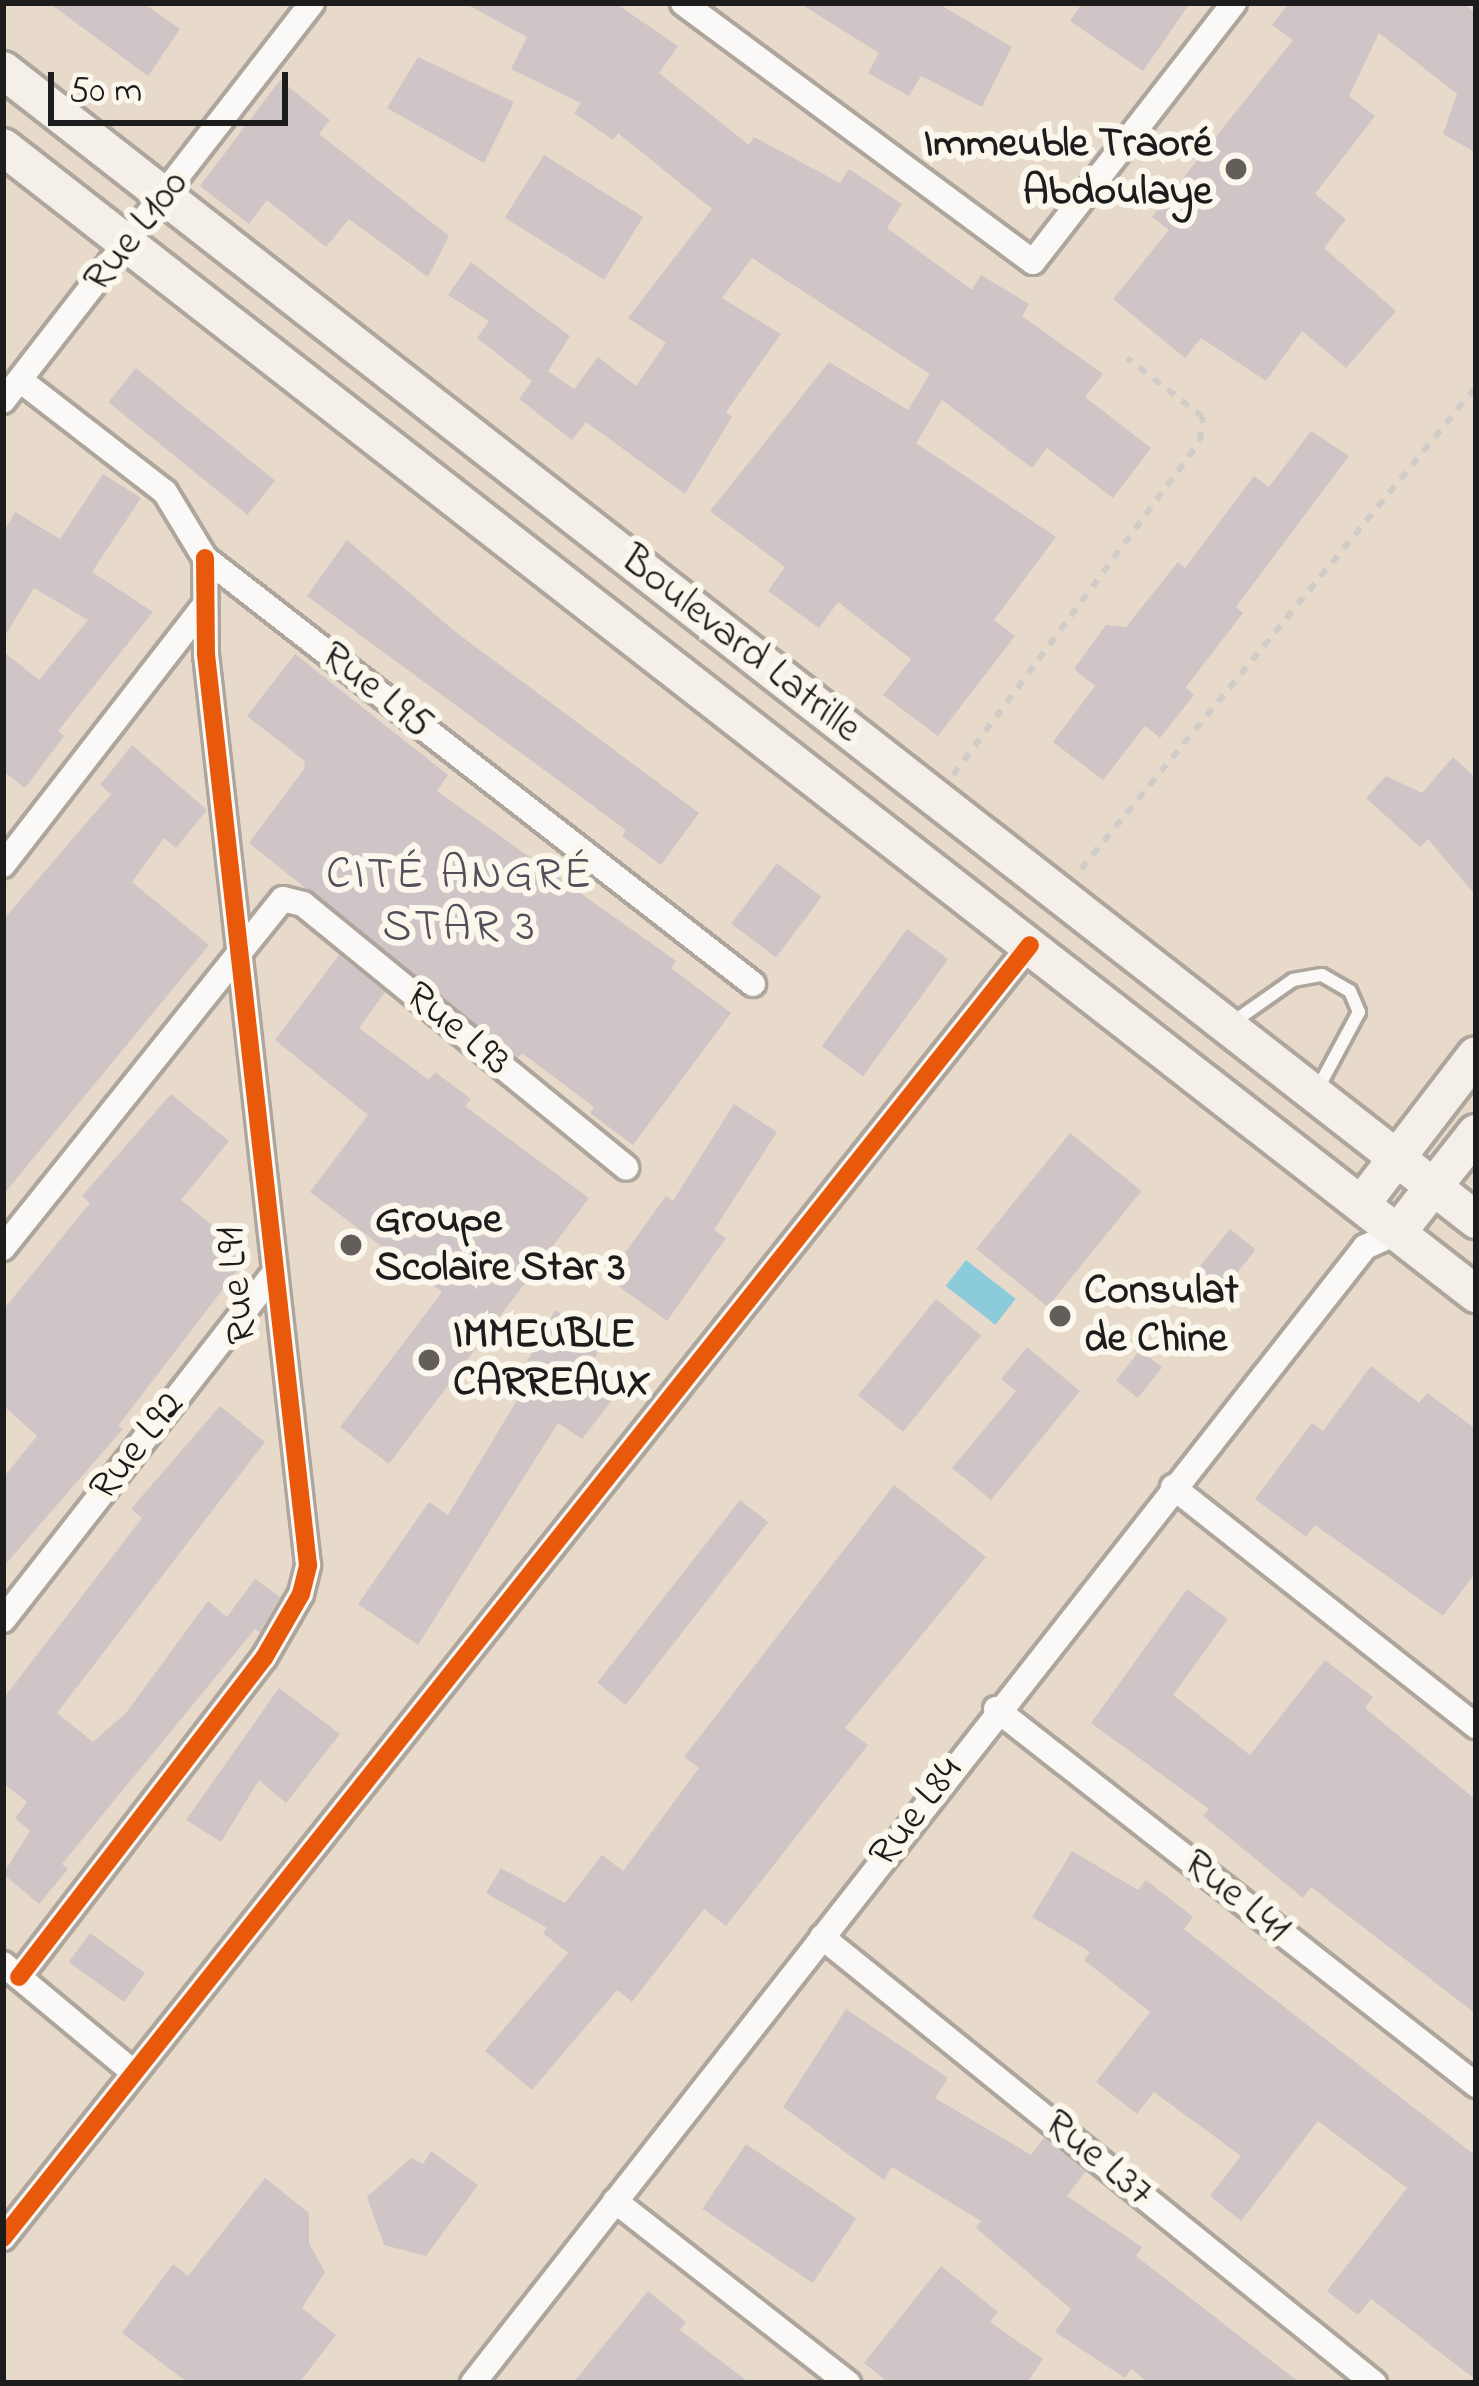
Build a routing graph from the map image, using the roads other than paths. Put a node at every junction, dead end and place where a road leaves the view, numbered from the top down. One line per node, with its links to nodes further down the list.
1 (312, 3): 6 (street, Rue L100)
2 (683, 3): 3 (street)
3 (1234, 3)
4 (3, 70): 6 (main road, Boulevard Latrille)
5 (3, 147): 7 (main road, Boulevard Latrille)
6 (166, 197): 7 (street, Rue L100); 16 (main road, Boulevard Latrille)
7 (130, 242): 8 (street, Rue L100); 13 (main road, Boulevard Latrille)
8 (20, 380): 9 (street, Rue L100); 10 (street, Rue L95)
9 (3, 401)
10 (206, 558): 11 (street, Rue L91); 15 (street, Rue L95)
11 (205, 605): 12 (street); 14 (street, Rue L91)
12 (3, 865)
13 (1030, 945): 23 (main road, Boulevard Latrille); 35 (street)
14 (237, 951): 21 (street, Rue L93); 26 (street); 27 (street, Rue L91)
15 (753, 984)
16 (1229, 1026): 18 (main road, Boulevard Latrille); 18 (lane)
17 (1476, 1055): 20 (main road)
18 (1315, 1094): 20 (main road, Boulevard Latrille)
19 (1476, 1133): 22 (main road, Rue L84)
20 (1396, 1157): 22 (main road, Boulevard Latrille); 23 (main road)
21 (626, 1167)
22 (1435, 1187): 24 (main road, Boulevard Latrille); 25 (main road, Rue L84)
23 (1363, 1202): 25 (main road, Boulevard Latrille)
24 (1476, 1220)
25 (1382, 1239): 28 (main road, Boulevard Latrille); 29 (street, Rue L84)
26 (3, 1248)
27 (273, 1274): 30 (street, Rue L92); 34 (street, Rue L91)
28 (1476, 1294)
29 (1173, 1487): 31 (street, Rue L84); 32 (street)
30 (3, 1620)
31 (997, 1709): 33 (street, Rue L84); 36 (street, Rue L41)
32 (1476, 1726)
33 (822, 1937): 37 (street, Rue L84); 41 (street, Rue L37)
34 (11, 1970): 35 (street)
35 (132, 2071): 38 (street)
36 (1476, 2085)
37 (615, 2201): 39 (street, Rue L84); 40 (street)
38 (3, 2238)
39 (473, 2383)
40 (848, 2383)
41 (1374, 2383)

